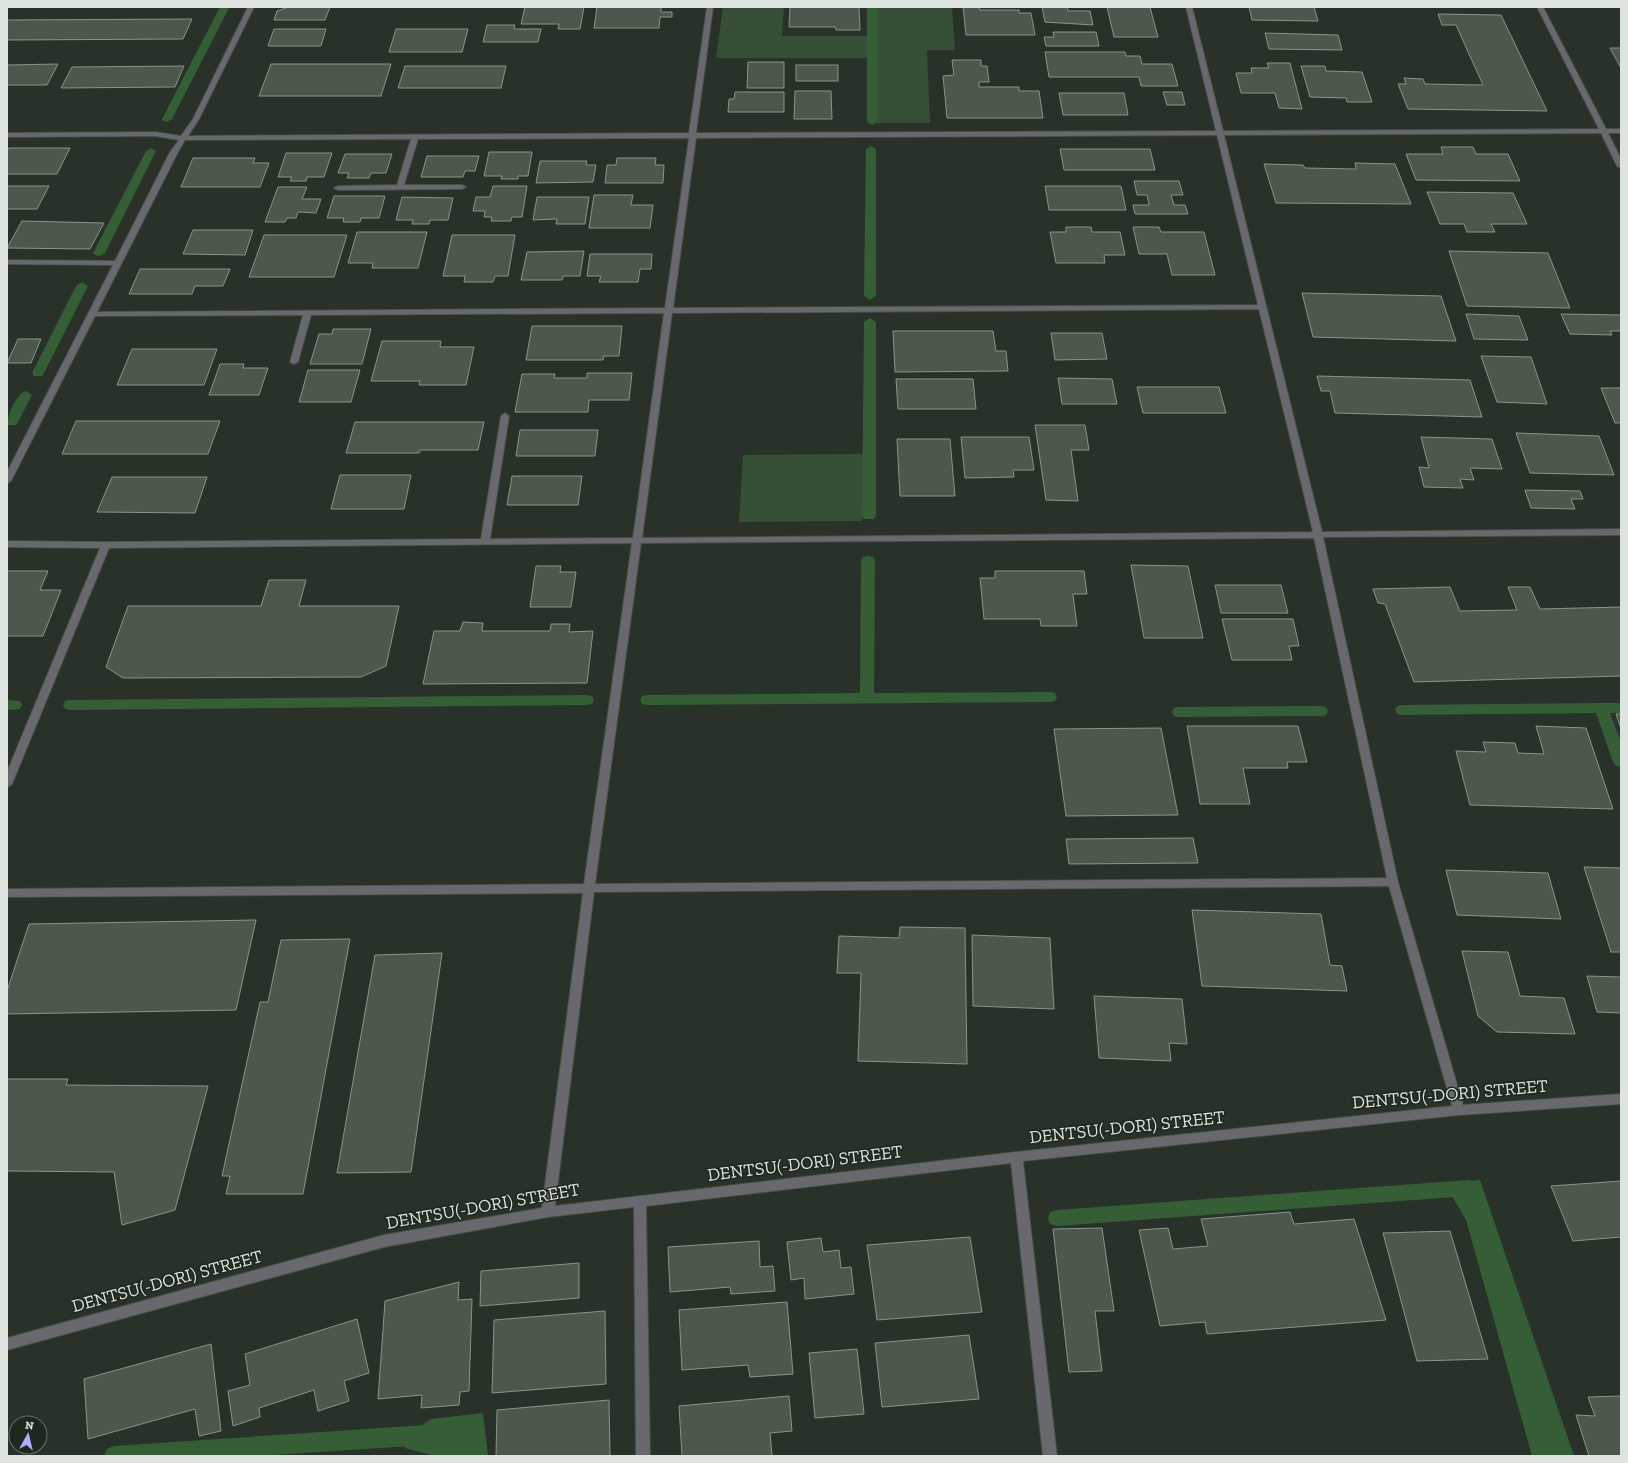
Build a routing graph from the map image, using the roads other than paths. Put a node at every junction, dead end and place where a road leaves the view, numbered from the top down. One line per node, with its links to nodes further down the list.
1 (251, 7): 11 (street)
2 (710, 7): 9 (street)
3 (1189, 7): 7 (street)
4 (1540, 7): 5 (street)
5 (1603, 131): 6 (street); 7 (street); 12 (street)
6 (1621, 131)
7 (1220, 132): 9 (street); 18 (street)
8 (7, 135): 11 (street)
9 (693, 135): 10 (street); 19 (street)
10 (416, 137): 11 (street); 15 (street)
11 (182, 138): 17 (street)
12 (1621, 166)
13 (462, 187): 15 (street)
14 (338, 188): 15 (street)
15 (400, 188)
16 (7, 262): 17 (street)
17 (118, 263): 21 (street)
18 (1263, 307): 19 (street); 26 (street)
19 (669, 311): 20 (street); 27 (street)
20 (308, 313): 21 (street); 22 (street)
21 (92, 314): 24 (street)
22 (294, 362)
23 (505, 416): 28 (street)
24 (7, 481)
25 (1621, 532): 26 (street)
26 (1318, 535): 27 (street); 32 (street)
27 (638, 541): 28 (street); 33 (street)
28 (486, 542): 30 (street)
29 (7, 544): 30 (street)
30 (106, 545): 31 (street)
31 (7, 784)
32 (1393, 882): 33 (street); 36 (street)
33 (590, 888): 34 (street); 39 (street)
34 (7, 893)
35 (1621, 1098): 36 (street, DENTSU(-DORI) STREET)
36 (1459, 1110): 37 (street, DENTSU(-DORI) STREET)
37 (1016, 1157): 38 (street, DENTSU(-DORI) STREET); 42 (street)
38 (640, 1200): 39 (street, DENTSU(-DORI) STREET); 41 (street)
39 (548, 1212): 40 (street, DENTSU(-DORI) STREET)
40 (7, 1344)
41 (644, 1456)
42 (1050, 1456)

